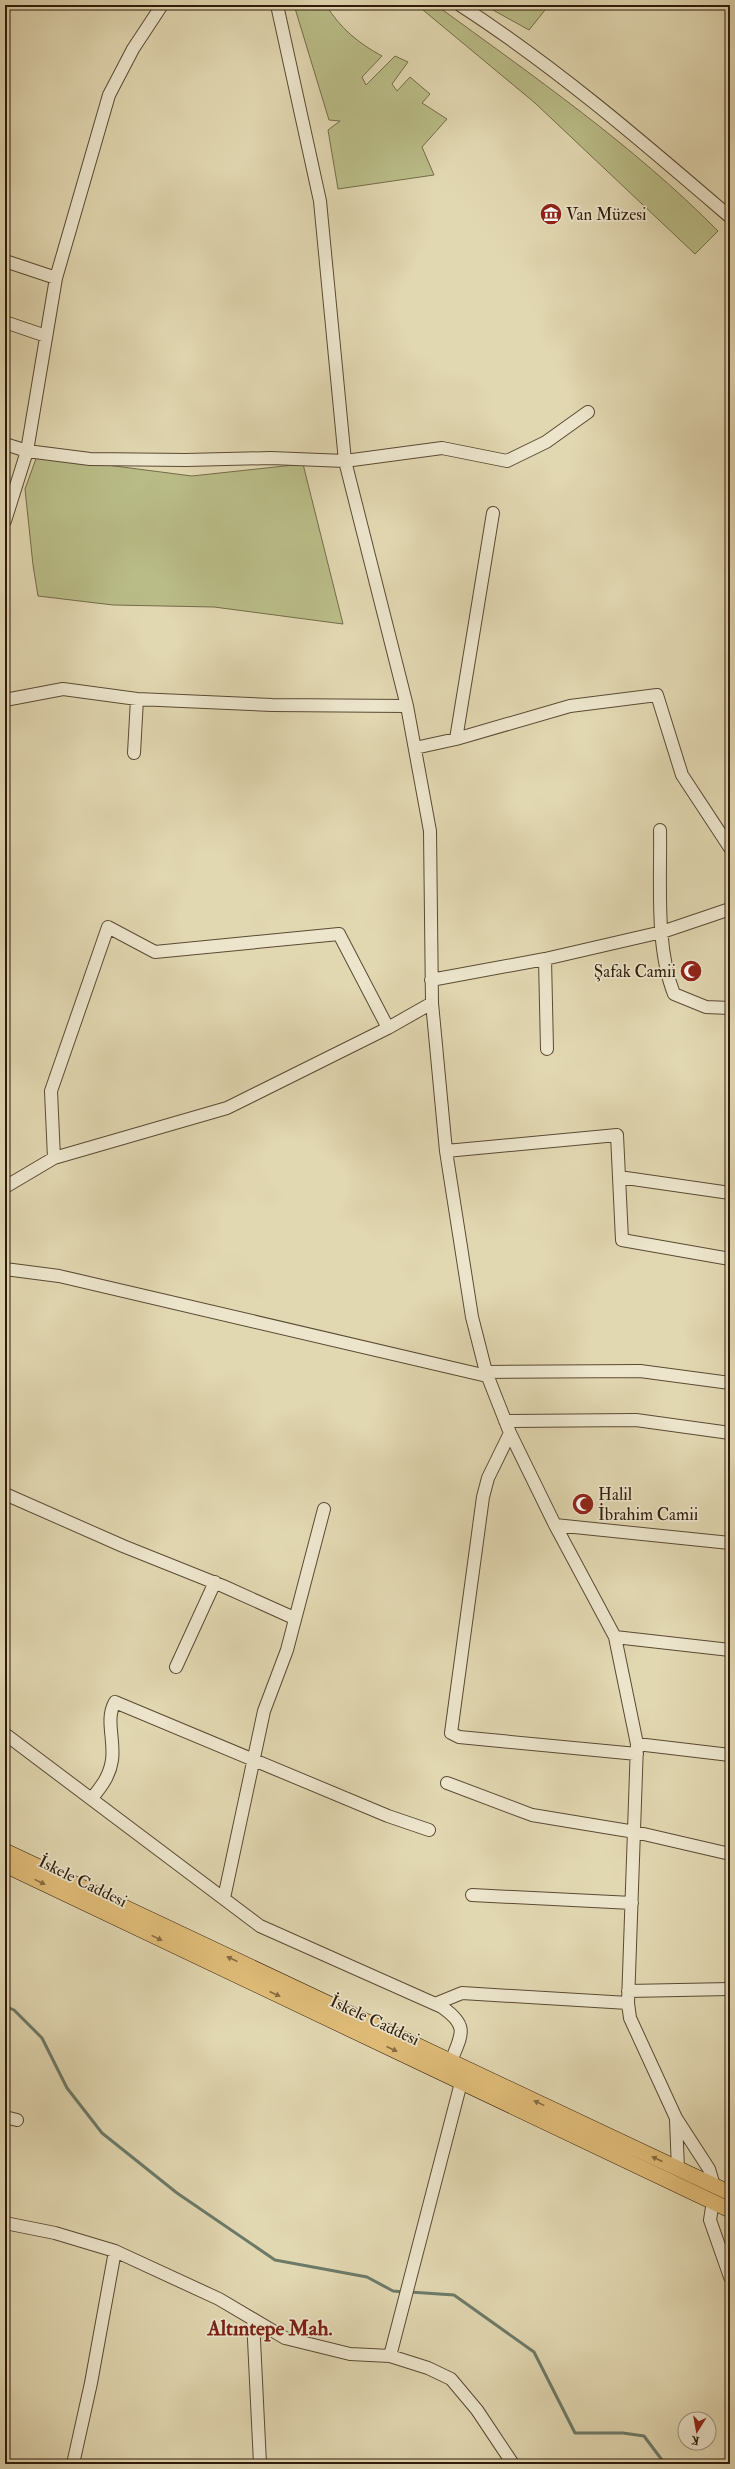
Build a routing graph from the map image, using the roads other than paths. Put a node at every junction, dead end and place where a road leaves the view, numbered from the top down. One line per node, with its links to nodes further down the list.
1 (162, 5): 6 (street)
2 (276, 5): 12 (street)
3 (460, 5): 4 (street)
4 (730, 217)
5 (5, 261): 6 (street)
6 (56, 278): 8 (street)
7 (5, 322): 8 (street)
8 (46, 336): 11 (street)
9 (588, 412): 12 (street)
10 (5, 444): 11 (street)
11 (27, 451): 12 (street); 14 (street)
12 (345, 462): 17 (street)
13 (493, 513): 18 (street)
14 (5, 521)
15 (137, 699): 16 (street); 17 (street); 20 (street)
16 (5, 700)
17 (407, 706): 19 (street)
18 (456, 739): 19 (street); 22 (street)
19 (415, 748): 26 (street)
20 (134, 753)
21 (660, 830): 24 (street)
22 (730, 848)
23 (730, 909): 24 (street)
24 (662, 932): 25 (street); 28 (street)
25 (545, 958): 26 (street); 30 (street)
26 (431, 980): 27 (street)
27 (432, 1002): 29 (street); 31 (street)
28 (730, 1008)
29 (388, 1028): 32 (street); 32 (street)
30 (547, 1049)
31 (446, 1151): 33 (street); 38 (street)
32 (54, 1158): 34 (street)
33 (619, 1177): 35 (street); 36 (street)
34 (5, 1187)
35 (730, 1193)
36 (730, 1259)
37 (5, 1268): 38 (street)
38 (487, 1374): 39 (street); 40 (street)
39 (730, 1384)
40 (505, 1421): 41 (street); 42 (street)
41 (510, 1433): 45 (street); 53 (street)
42 (730, 1433)
43 (5, 1494): 47 (street)
44 (324, 1509): 48 (street)
45 (555, 1525): 46 (street); 49 (street)
46 (730, 1543)
47 (215, 1582): 48 (street); 51 (street)
48 (294, 1618): 55 (street)
49 (615, 1637): 50 (street); 53 (street)
50 (730, 1650)
51 (176, 1667)
52 (5, 1734): 57 (street)
53 (637, 1749): 54 (street); 59 (street)
54 (730, 1755)
55 (253, 1758): 57 (street); 58 (street); 64 (street)
56 (447, 1783): 59 (street)
57 (92, 1798): 64 (street)
58 (429, 1830)
59 (635, 1832): 61 (street); 65 (street)
60 (5, 1851): 70 (main road, one-way to 60)
61 (730, 1854)
62 (5, 1865): 71 (main road, İskele Caddesi, one-way to 71)
63 (472, 1895): 65 (street)
64 (224, 1898): 69 (street)
65 (632, 1903): 67 (street)
66 (730, 1989): 67 (street)
67 (628, 1991): 68 (street)
68 (628, 2003): 69 (street); 72 (street)
69 (434, 2004): 70 (street)
70 (451, 2061): 71 (main road)
71 (463, 2074): 73 (main road, one-way to 71); 76 (main road, İskele Caddesi); 82 (street)
72 (676, 2118): 73 (street); 74 (street)
73 (678, 2169): 74 (main road)
74 (714, 2186): 75 (main road)
75 (730, 2193)
76 (712, 2201): 77 (main road, İskele Caddesi); 80 (street)
77 (730, 2210)
78 (5, 2223): 79 (street)
79 (115, 2251): 81 (street); 83 (street)
80 (730, 2277)
81 (253, 2319): 82 (street); 84 (street)
82 (390, 2356): 85 (street)
83 (73, 2464)
84 (260, 2464)
85 (513, 2464)

